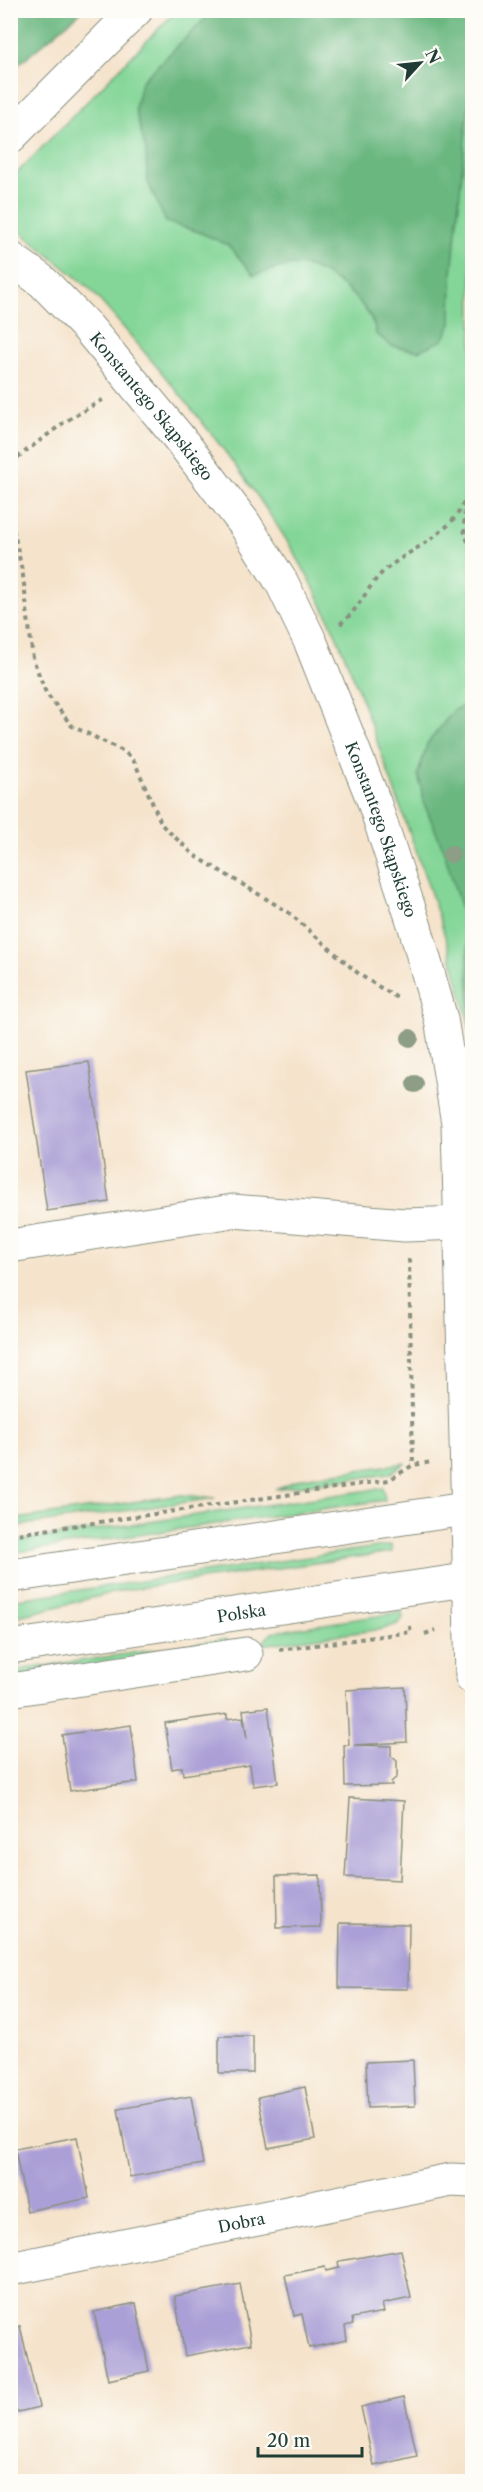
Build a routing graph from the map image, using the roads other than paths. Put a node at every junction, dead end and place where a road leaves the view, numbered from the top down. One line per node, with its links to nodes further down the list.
1 (135, 10): 2 (street)
2 (10, 137)
3 (10, 258): 4 (street, Konstantego Skąpskiego)
4 (461, 1223): 5 (street); 6 (street, Konstantego Skąpskiego)
5 (10, 1246)
6 (471, 1508): 7 (street); 8 (street, Konstantego Skąpskiego)
7 (10, 1576)
8 (471, 1579): 9 (street, Polska); 11 (street, Konstantego Skąpskiego)
9 (254, 1611): 10 (street, Polska); 12 (street)
10 (10, 1647)
11 (472, 1677)
12 (10, 1690)
13 (472, 2181): 14 (street, Dobra)
14 (10, 2269)

